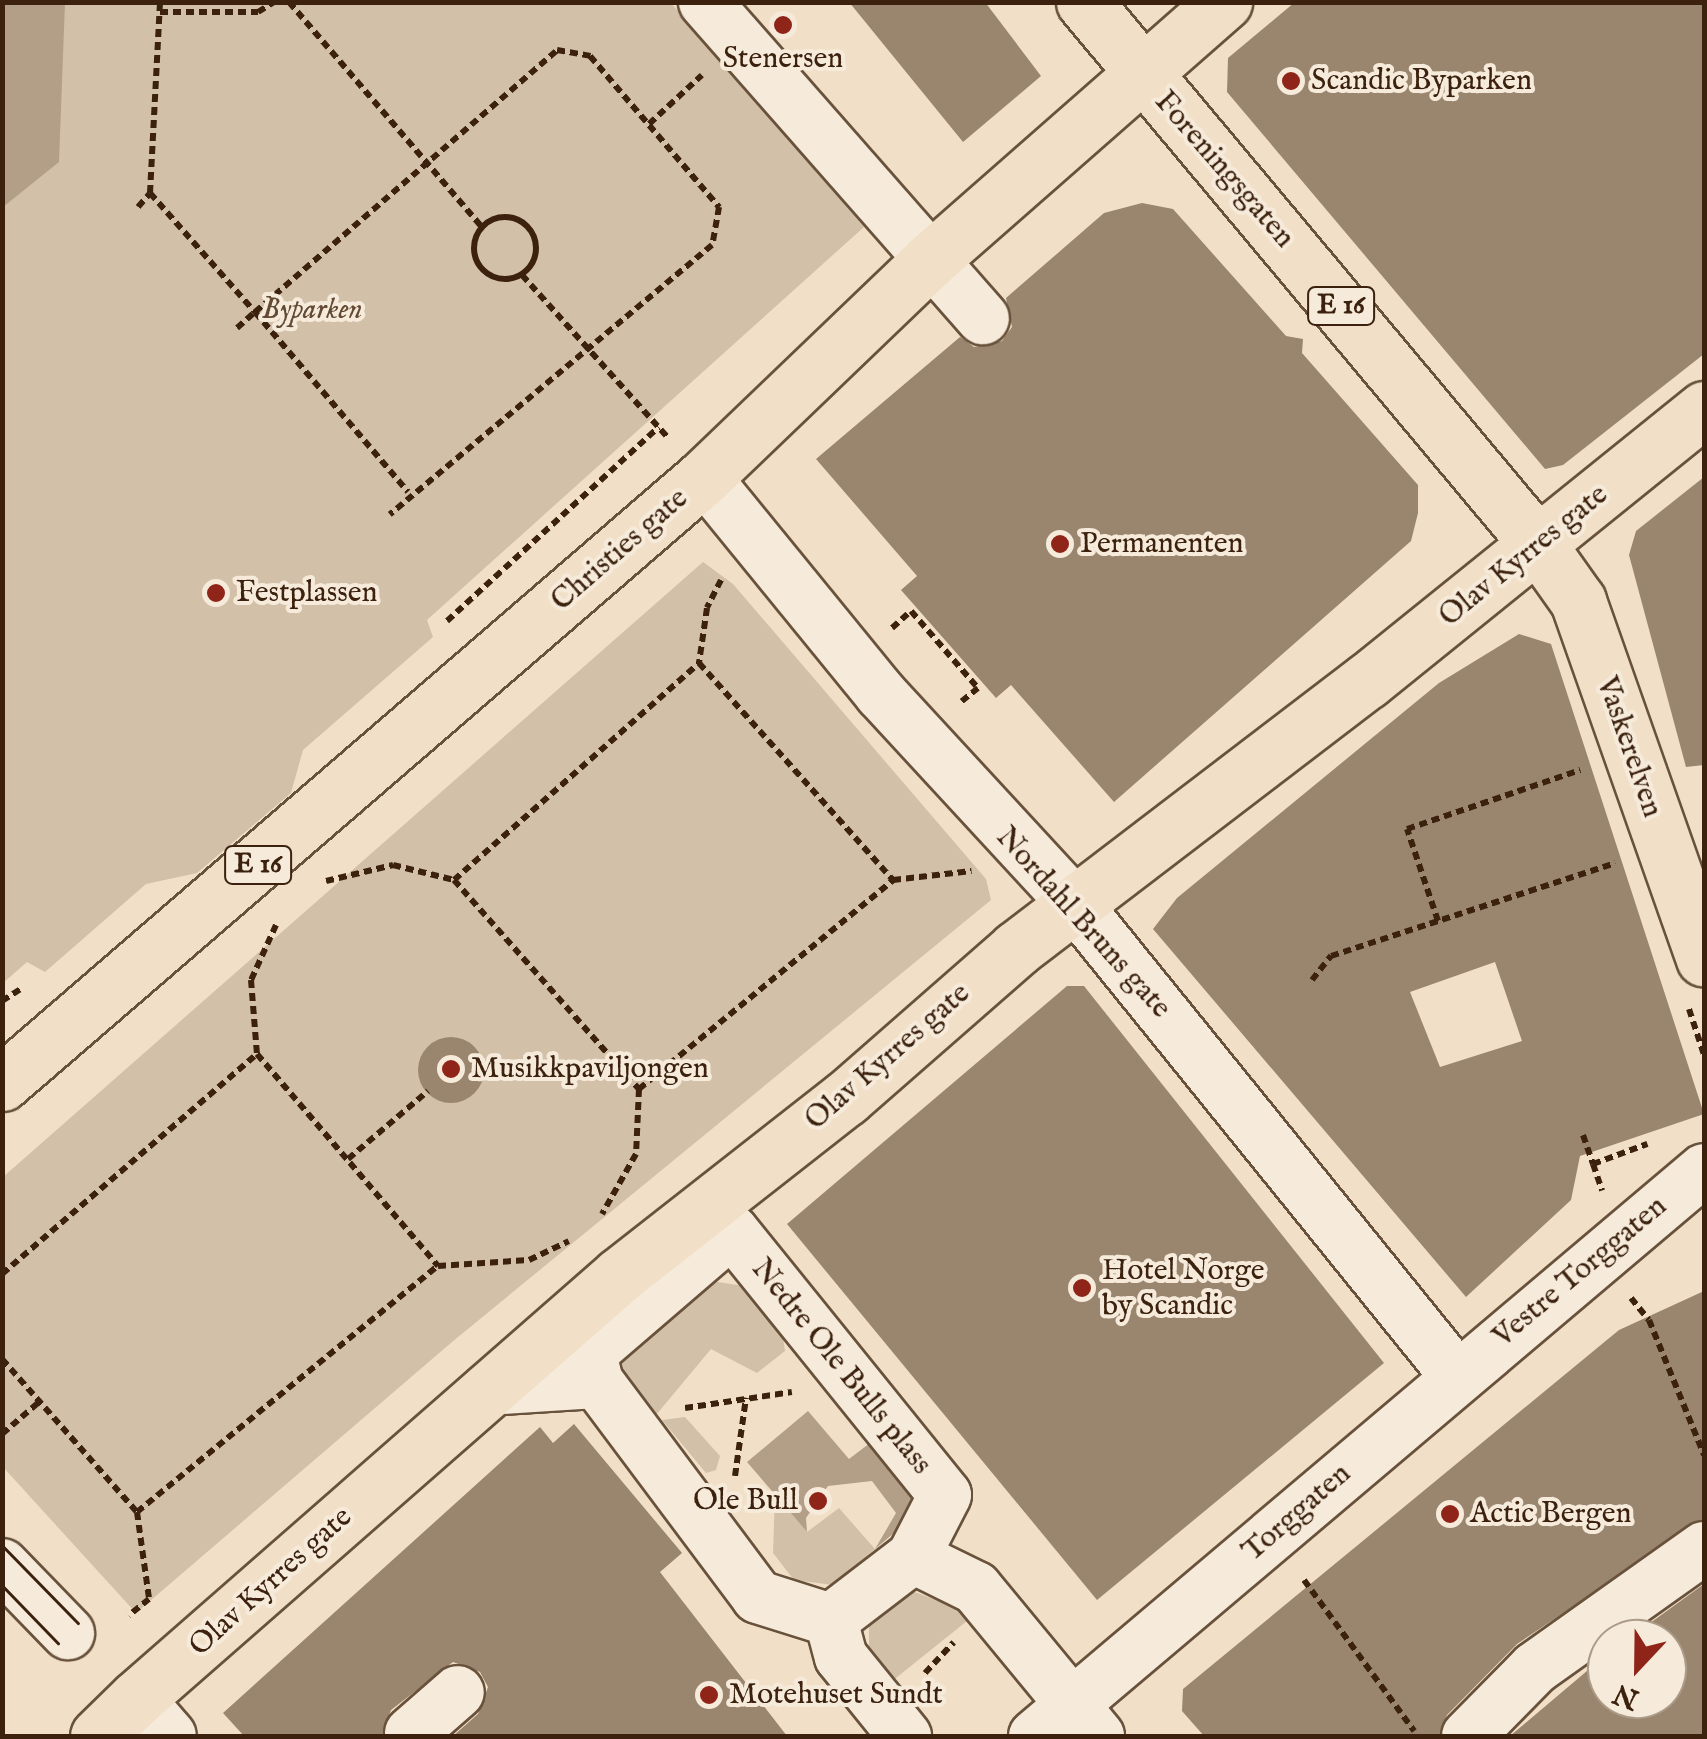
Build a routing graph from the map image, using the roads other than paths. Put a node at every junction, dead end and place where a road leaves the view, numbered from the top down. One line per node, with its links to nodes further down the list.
1 (705, 2): 5 (street)
2 (1084, 2): 4 (main road, E 16)
3 (1224, 2): 4 (main road, Christies gate / E 16)
4 (1140, 73): 5 (main road, Christies gate / E 16); 9 (main road, Foreningsgaten / E 16)
5 (929, 261): 6 (street); 8 (main road, Christies gate / E 16)
6 (983, 318)
7 (1704, 409): 9 (main road, Olav Kyrres gate)
8 (704, 477): 10 (street, Nordahl Bruns gate); 12 (main road, Christies gate / E 16)
9 (1538, 543): 10 (main road, Olav Kyrres gate); 11 (main road, Vaskerelven)
10 (1074, 902): 14 (main road, Olav Kyrres gate); 16 (street, Nordahl Bruns gate)
11 (1704, 958)
12 (2, 1084)
13 (1704, 1170): 16 (street, Vestre Torggaten)
14 (746, 1176): 15 (street, Nedre Ole Bulls plass); 18 (main road, Olav Kyrres gate)
15 (732, 1231): 17 (street, Nedre Ole Bulls plass); 20 (street, Nedre Ole Bulls plass)
16 (1456, 1374): 27 (street, Torggaten)
17 (597, 1382): 18 (street); 22 (street)
18 (488, 1389): 25 (main road, Olav Kyrres gate)
19 (1704, 1548): 30 (street)
20 (913, 1558): 22 (street, Nedre Ole Bulls plass); 27 (street)
21 (2, 1565): 23 (street)
22 (831, 1620): 26 (street)
23 (68, 1633)
24 (458, 1692): 28 (street)
25 (154, 1717): 29 (main road, Olav Kyrres gate)
26 (896, 1725)
27 (1068, 1726)
28 (411, 1734)
29 (98, 1736)
30 (1468, 1736)

